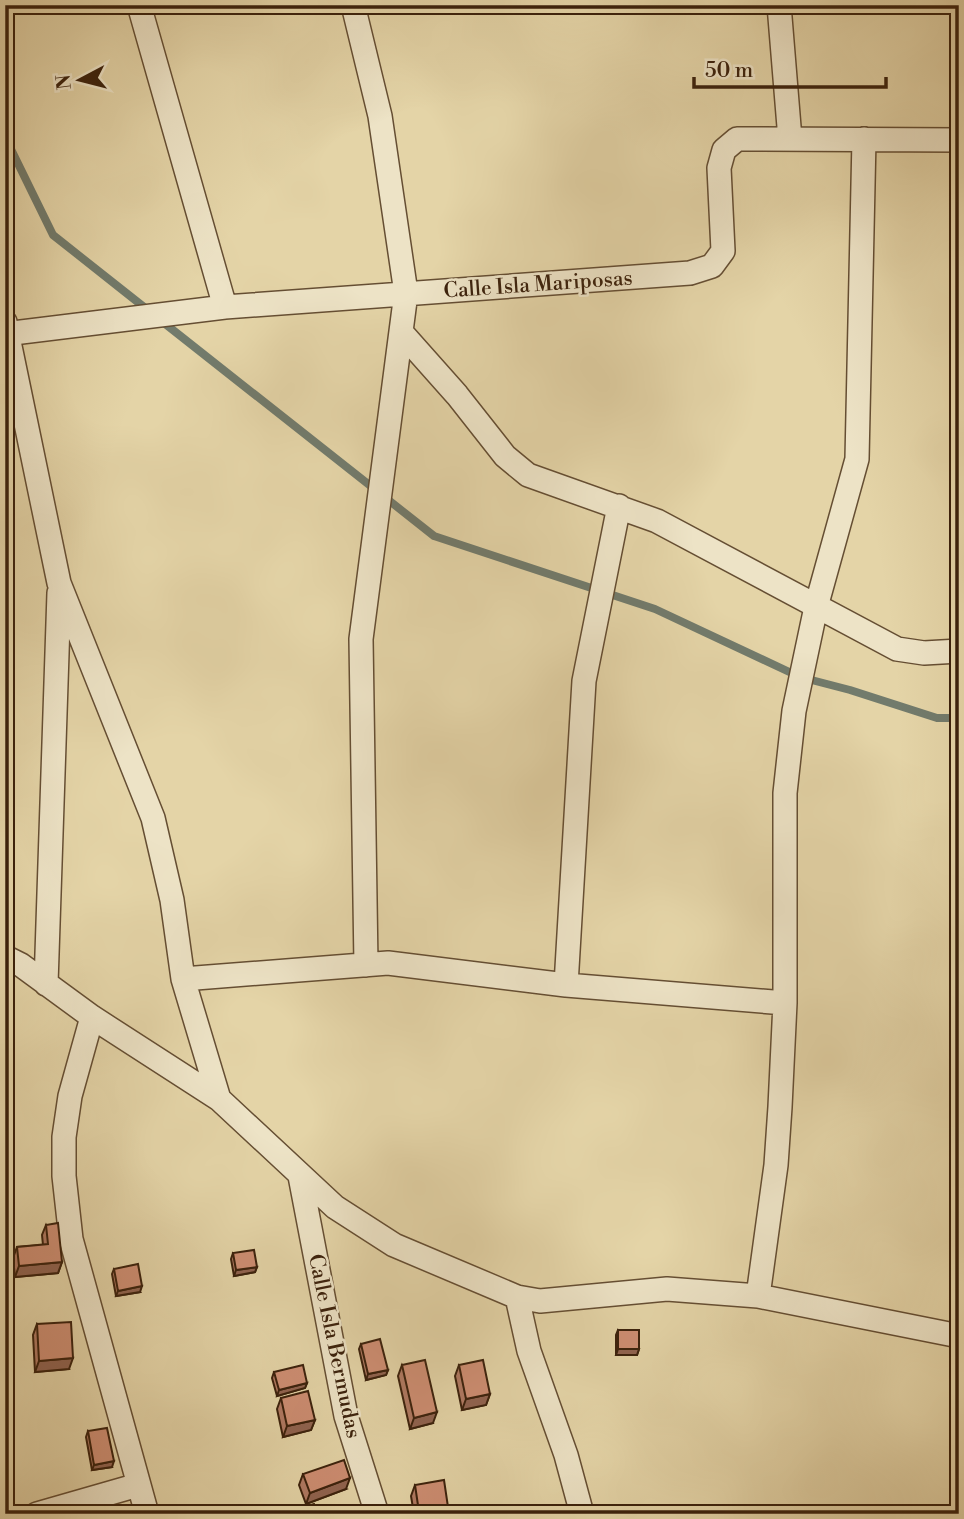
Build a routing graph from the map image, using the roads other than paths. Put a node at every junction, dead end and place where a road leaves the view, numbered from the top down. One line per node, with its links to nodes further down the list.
1 (139, 5): 8 (street)
2 (354, 5): 7 (street)
3 (779, 5): 4 (street)
4 (789, 139): 5 (street, Calle Isla Mariposas); 7 (street, Calle Isla Mariposas)
5 (864, 139): 6 (street, Calle Isla Mariposas); 13 (street)
6 (959, 140)
7 (406, 293): 8 (street, Calle Isla Mariposas); 10 (street)
8 (225, 307): 9 (street, Calle Isla Mariposas)
9 (6, 329): 12 (street)
10 (401, 332): 11 (street); 16 (street)
11 (619, 506): 13 (street); 19 (street)
12 (59, 583): 17 (street); 18 (street)
13 (816, 607): 14 (street); 20 (street)
14 (959, 651)
15 (5, 957): 18 (street)
16 (366, 965): 17 (street); 19 (street)
17 (183, 979): 22 (street)
18 (46, 984): 21 (street)
19 (566, 985): 20 (street)
20 (785, 1003): 24 (street)
21 (92, 1017): 22 (street); 27 (street)
22 (219, 1099): 23 (street)
23 (300, 1176): 25 (street); 30 (street, Calle Isla Bermudas)
24 (758, 1296): 25 (street); 26 (street)
25 (517, 1297): 31 (street)
26 (959, 1336)
27 (138, 1485): 28 (street); 29 (street)
28 (37, 1514)
29 (147, 1514)
30 (377, 1514)
31 (582, 1514)

